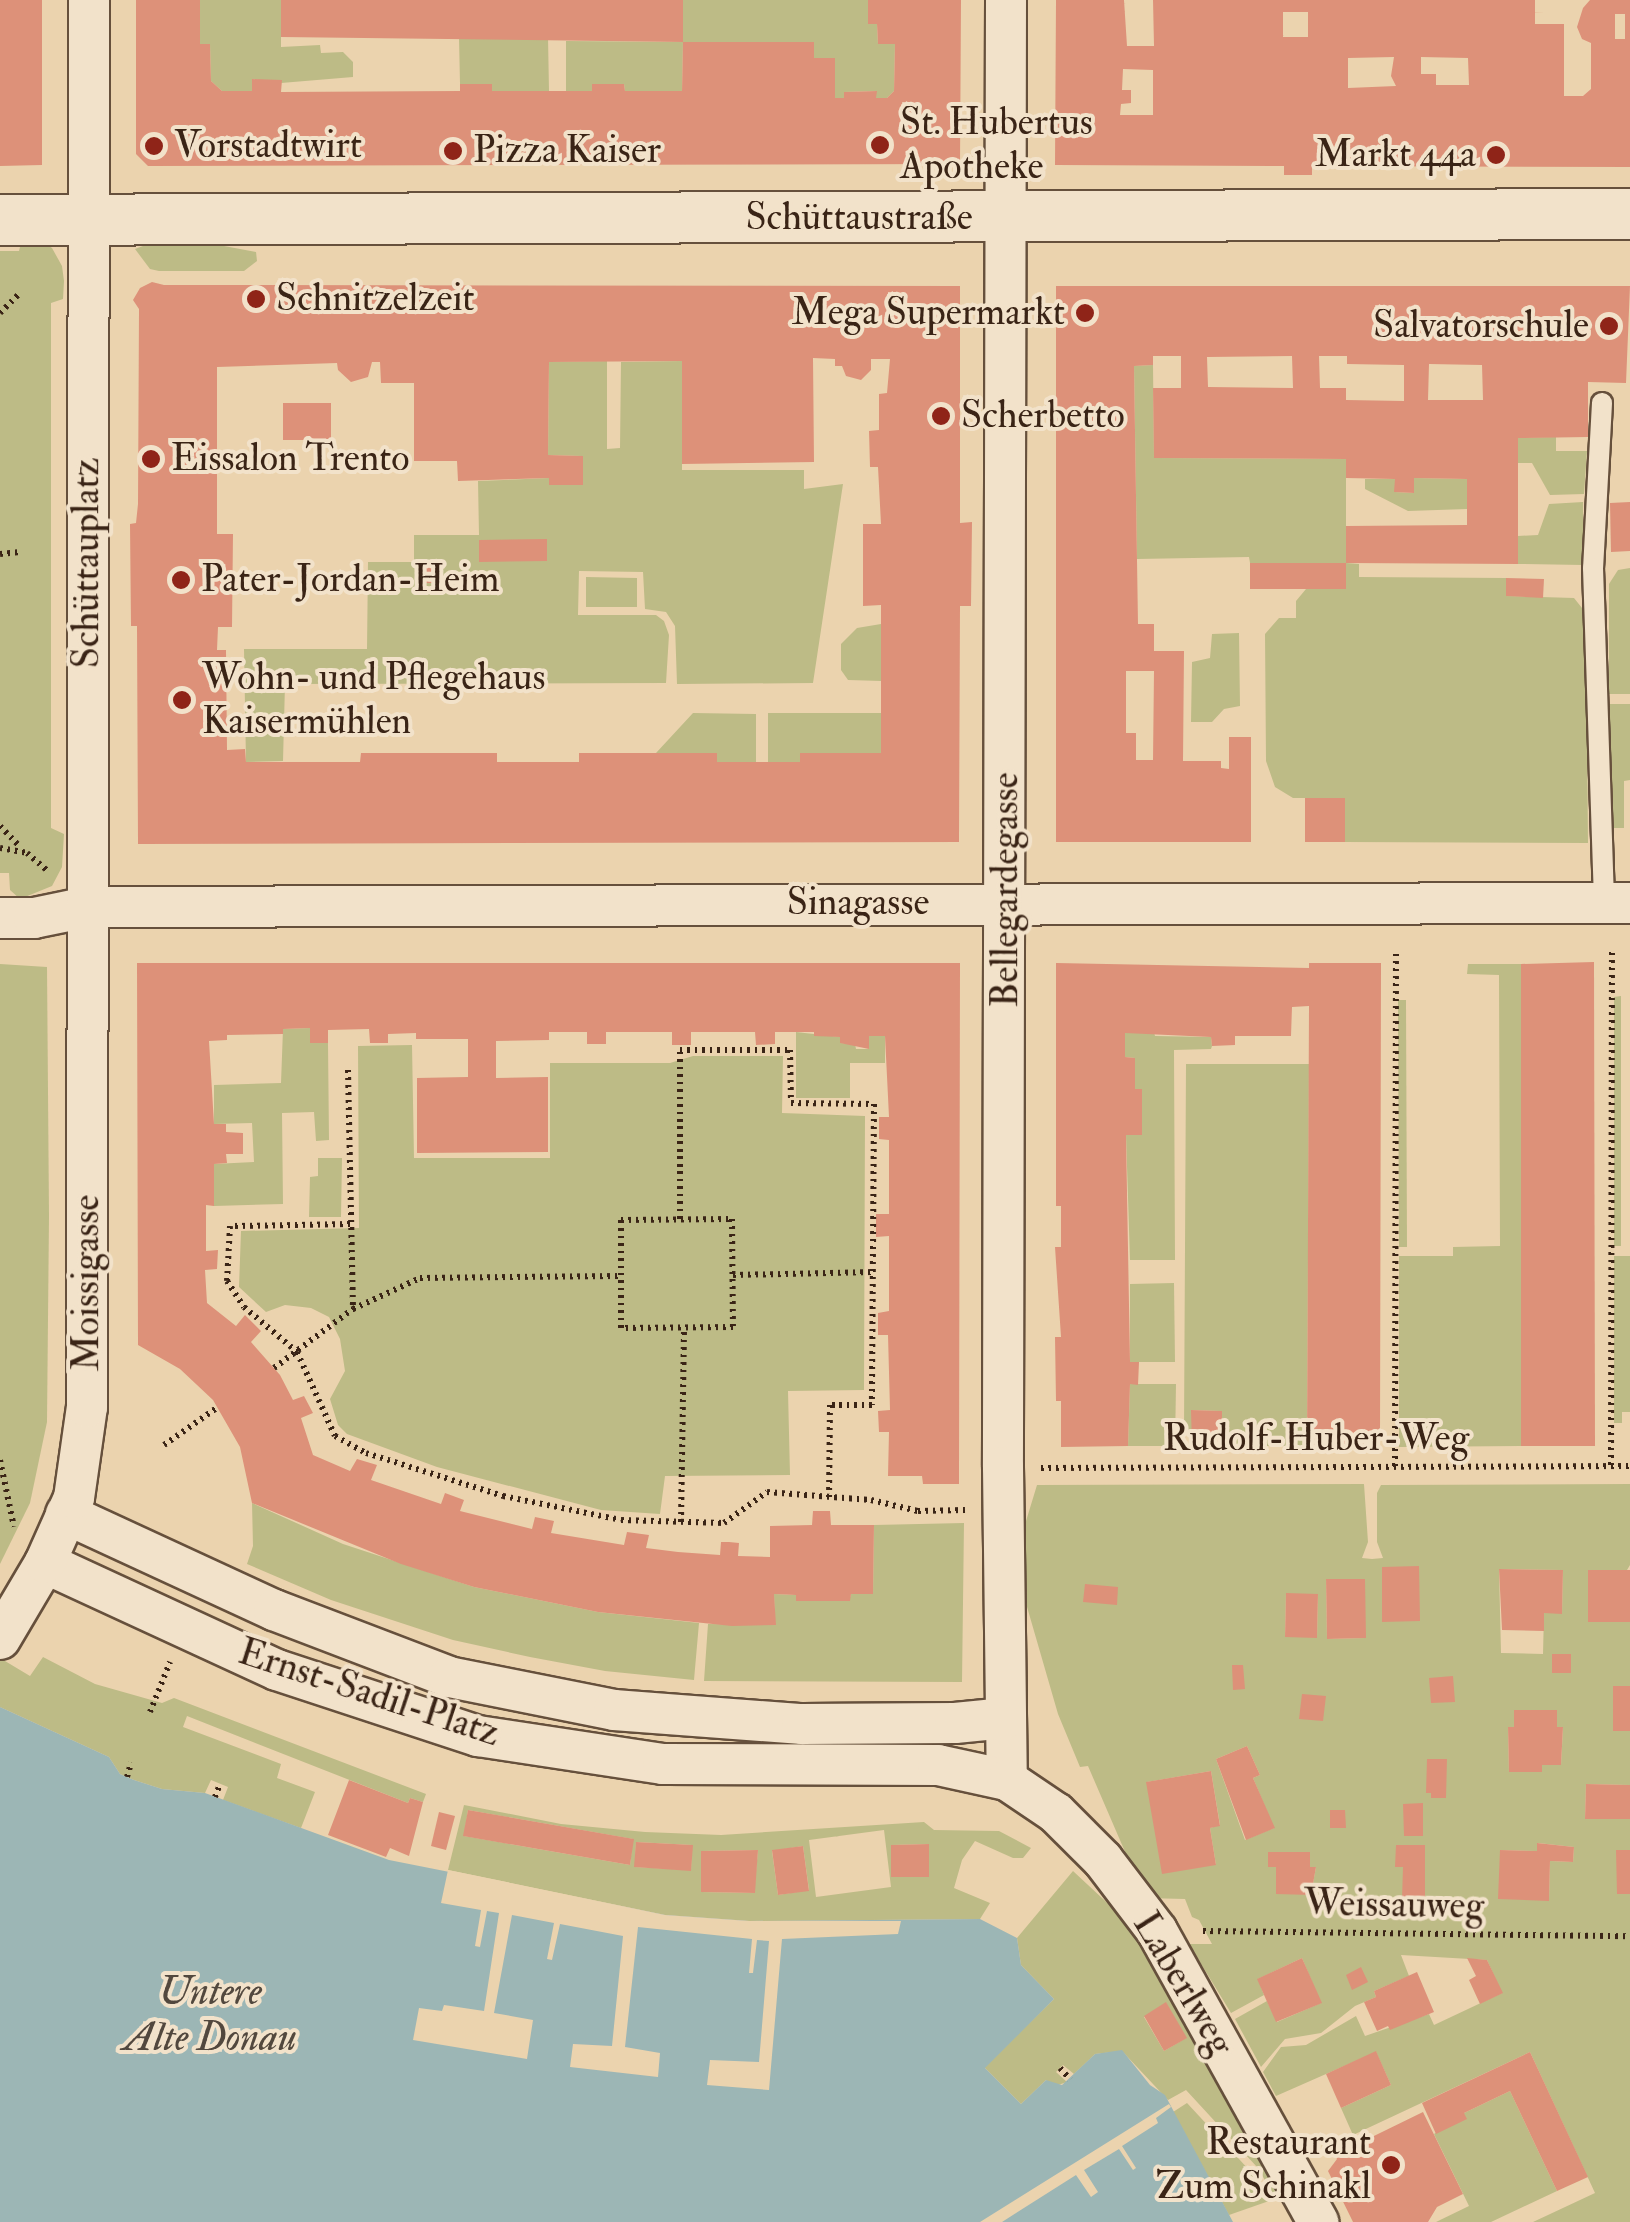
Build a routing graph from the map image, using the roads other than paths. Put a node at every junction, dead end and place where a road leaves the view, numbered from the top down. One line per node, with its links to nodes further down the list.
1 (89, 0): 6 (street)
2 (1006, 0): 4 (street, Bellegardegasse)
3 (1630, 214): 4 (street, Schüttaustraße)
4 (1007, 218): 6 (street, Schüttaustraße); 8 (street, Bellegardegasse)
5 (0, 220): 6 (street)
6 (88, 220): 10 (street, Schüttauplatz)
7 (1602, 403): 9 (lane)
8 (1006, 902): 9 (street, Sinagasse); 10 (street, Sinagasse); 15 (street, Bellegardegasse)
9 (1617, 903)
10 (87, 907): 11 (street); 12 (street, Moissigasse)
11 (0, 918)
12 (66, 1514): 13 (street, Moissigasse); 15 (street, Ernst-Sadil-Platz)
13 (45, 1563): 14 (street, Moissigasse); 16 (street, Ernst-Sadil-Platz)
14 (0, 1639)
15 (1006, 1718): 16 (street, Bellegardegasse)
16 (1007, 1780): 17 (street, Laberlweg)
17 (1318, 2222)

